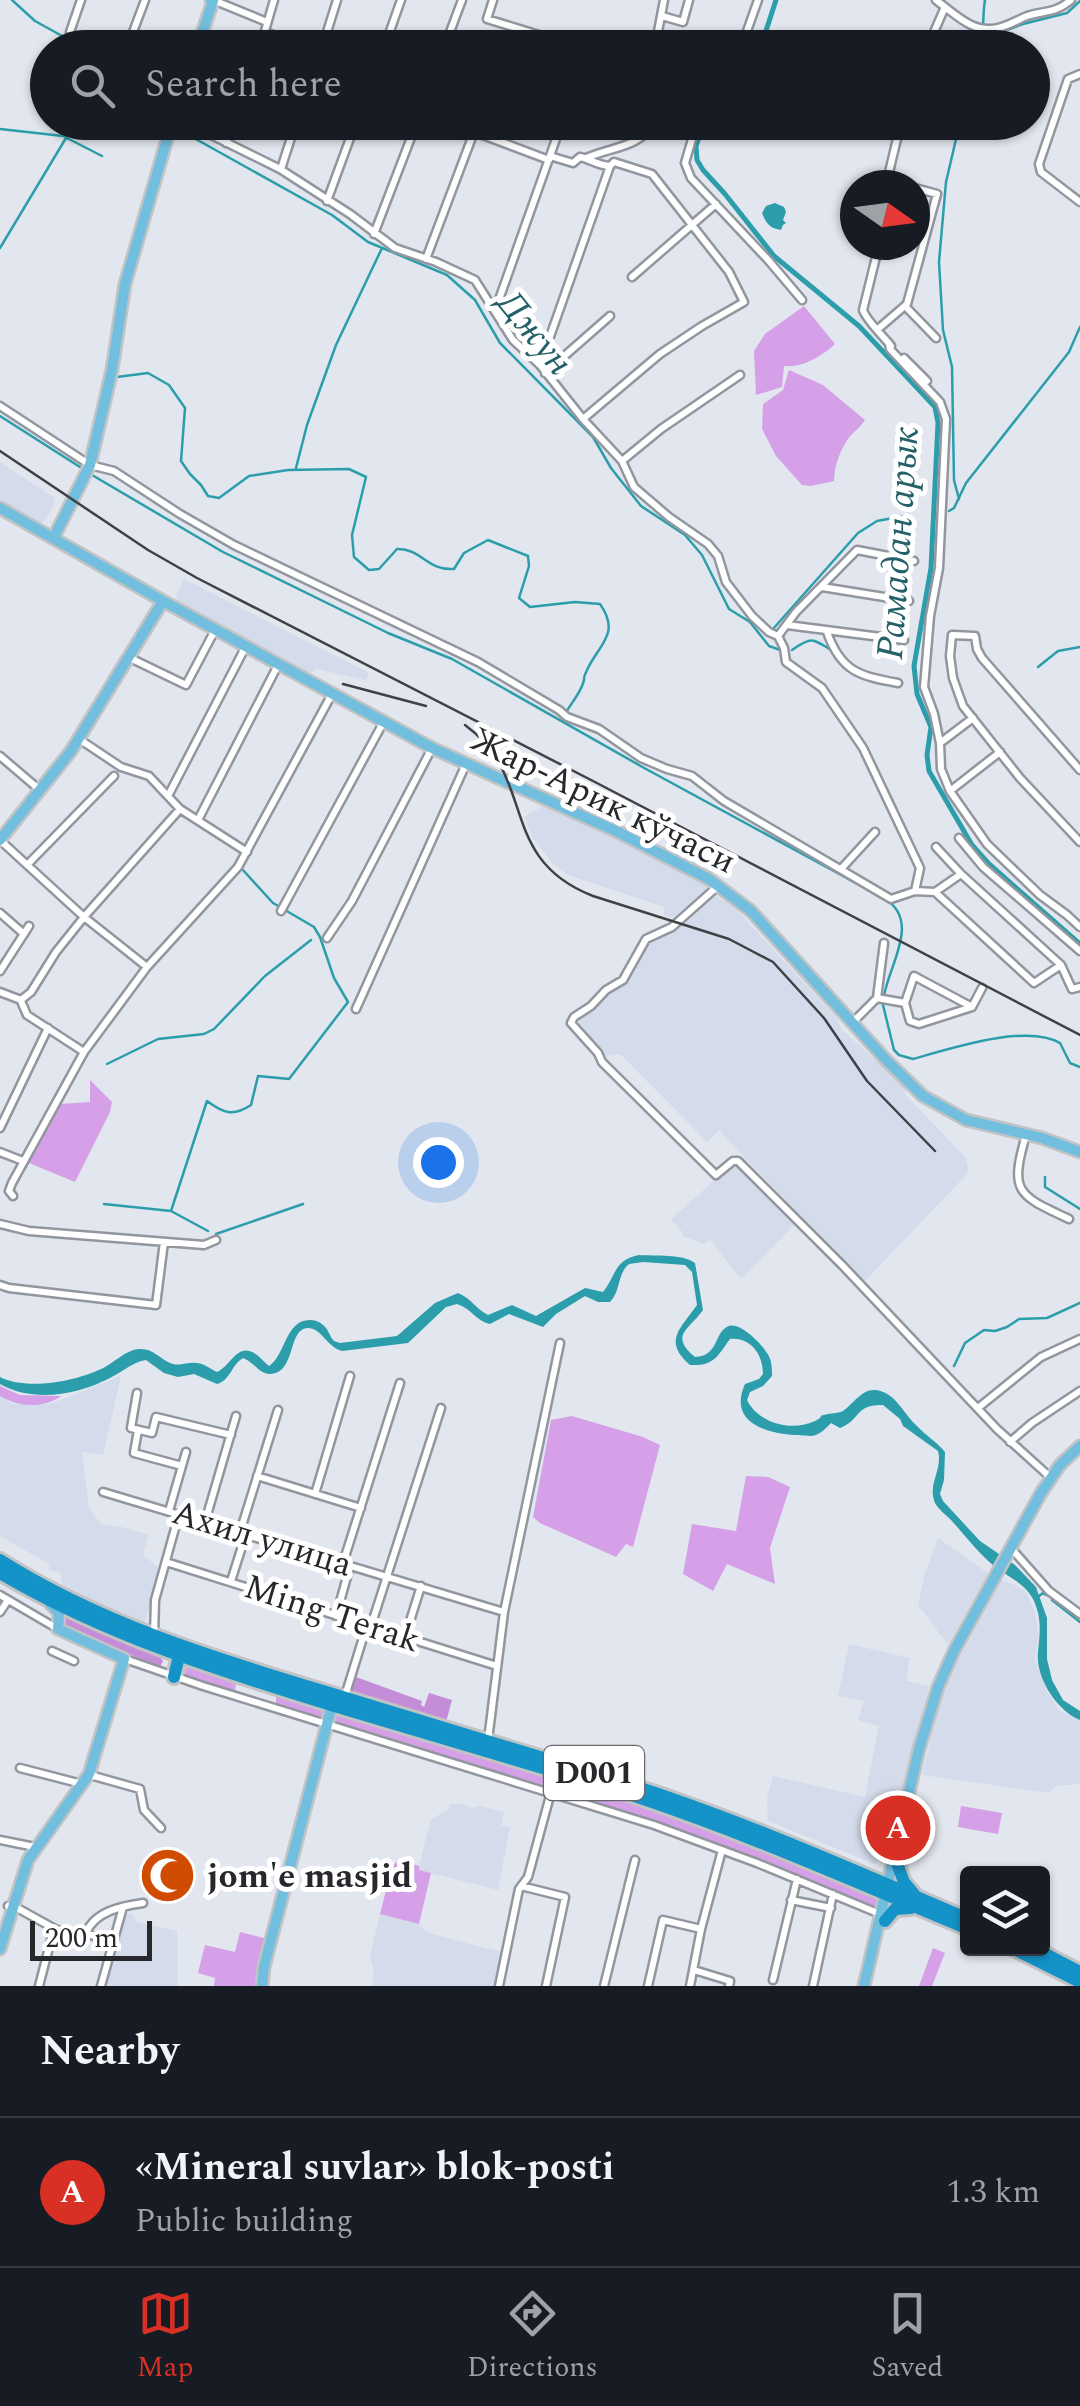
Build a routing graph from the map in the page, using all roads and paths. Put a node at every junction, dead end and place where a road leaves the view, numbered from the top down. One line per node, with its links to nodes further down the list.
1 (81, 0): 17 (street)
2 (145, 0): 18 (street)
3 (213, 0): 16 (street); 19 (main road)
4 (274, 0): 16 (street)
5 (337, 0): 21 (street)
6 (401, 0): 22 (street)
7 (462, 0): 23 (street)
8 (493, 0): 24 (street)
9 (664, 0): 15 (street)
10 (689, 0): 15 (street)
11 (758, 0): 26 (street)
12 (936, 0): 14 (street)
13 (1071, 0): 14 (street)
14 (946, 7): 27 (street)
15 (662, 16): 25 (street)
16 (267, 22): 20 (street)
17 (71, 30)
18 (134, 30)
19 (203, 30)
20 (265, 30)
21 (328, 30)
22 (390, 30)
23 (451, 30)
24 (521, 30)
25 (659, 30)
26 (747, 30)
27 (935, 30)
28 (1080, 74): 29 (street)
29 (1050, 134)
30 (167, 140): 73 (main road)
31 (220, 140): 43 (street)
32 (227, 140): 43 (street)
33 (290, 140): 47 (street)
34 (350, 140): 50 (street)
35 (409, 140): 55 (street)
36 (471, 140): 56 (street)
37 (496, 140): 44 (street)
38 (556, 140): 44 (street)
39 (638, 140): 45 (street)
40 (692, 140): 52 (street)
41 (897, 140): 48 (street)
42 (1048, 140): 51 (street)
43 (226, 143): 47 (street)
44 (550, 158): 45 (street); 62 (street)
45 (586, 158): 46 (street)
46 (610, 166): 54 (street); 67 (street)
47 (280, 169): 50 (street)
48 (890, 170)
49 (930, 192): 53 (street)
50 (328, 201): 55 (street)
51 (1080, 202)
52 (716, 204): 54 (street); 60 (street)
53 (930, 218)
54 (691, 226): 59 (street); 71 (street)
55 (374, 234): 56 (street)
56 (426, 258): 62 (street)
57 (875, 260): 64 (street)
58 (918, 260): 61 (street)
59 (632, 277)
60 (802, 300)
61 (905, 306): 64 (street); 65 (street)
62 (495, 310): 67 (street)
63 (610, 316): 67 (street)
64 (878, 329): 66 (street)
65 (936, 338)
66 (889, 344): 69 (street); 93 (street)
67 (543, 369): 71 (street)
68 (740, 375): 72 (street)
69 (926, 380)
70 (0, 406): 73 (street)
71 (583, 419): 72 (street)
72 (622, 461): 83 (street)
73 (90, 465): 75 (main road); 112 (street)
74 (2, 512): 75 (main road, Жар-Арик кўчаси)
75 (54, 537): 78 (main road, Жар-Арик кўчаси)
76 (914, 561): 77 (street)
77 (820, 587): 79 (street); 80 (street)
78 (163, 601): 81 (main road, Жар-Арик кўчаси); 86 (main road)
79 (909, 601)
80 (787, 625): 82 (street); 83 (street)
81 (215, 630): 85 (main road, Жар-Арик кўчаси); 86 (street)
82 (827, 632): 84 (street); 88 (street)
83 (778, 636): 115 (street)
84 (904, 640)
85 (246, 646): 87 (main road, Жар-Арик кўчаси); 102 (street)
86 (127, 656): 92 (main road)
87 (278, 664): 89 (main road, Жар-Арик кўчаси); 104 (street)
88 (898, 683)
89 (332, 694): 91 (main road, Жар-Арик кўчаси); 110 (street)
90 (973, 718): 93 (street); 95 (street); 98 (street)
91 (383, 722): 94 (main road, Жар-Арик кўчаси); 117 (street)
92 (79, 739): 100 (main road); 102 (street)
93 (940, 743): 101 (street)
94 (432, 748): 97 (main road, Жар-Арик кўчаси); 123 (street)
95 (1000, 752): 101 (street); 108 (street)
96 (0, 756): 100 (street)
97 (466, 764): 114 (main road, Жар-Арик кўчаси); 136 (street)
98 (1080, 770)
99 (114, 776): 111 (street)
100 (41, 790): 107 (main road)
101 (950, 790): 121 (street)
102 (168, 796): 103 (street)
103 (180, 808): 104 (street); 119 (street)
104 (198, 820): 110 (street)
105 (875, 832): 112 (street)
106 (959, 838): 125 (street)
107 (0, 840): 111 (street)
108 (1080, 842)
109 (936, 847): 113 (street)
110 (246, 852): 127 (street)
111 (28, 864): 119 (street)
112 (841, 869): 115 (street)
113 (961, 874): 116 (street); 126 (street)
114 (719, 886): 137 (main road, Жар-Арик кўчаси); 158 (street)
115 (915, 891): 116 (street)
116 (935, 892): 126 (street)
117 (281, 911)
118 (0, 914): 122 (street)
119 (84, 916): 127 (street); 133 (street)
120 (30, 926): 122 (street)
121 (1080, 928)
122 (24, 934): 128 (street)
123 (327, 938)
124 (884, 944): 132 (street)
125 (1080, 951)
126 (1062, 965): 129 (street)
127 (147, 968): 139 (street)
128 (0, 971)
129 (1080, 987)
130 (982, 988): 135 (street)
131 (0, 992): 133 (street)
132 (876, 998): 134 (street); 137 (street)
133 (20, 1000): 138 (street)
134 (905, 1002): 135 (street); 135 (street)
135 (972, 1007)
136 (356, 1010)
137 (852, 1023): 141 (main road, Жар-Арик кўчаси)
138 (48, 1028): 139 (street); 140 (street)
139 (84, 1052): 144 (street)
140 (0, 1128)
141 (1026, 1134): 143 (main road, Жар-Арик кўчаси); 146 (street)
142 (0, 1152): 144 (street)
143 (1080, 1152)
144 (22, 1161): 145 (street)
145 (14, 1196)
146 (1070, 1219)
147 (0, 1224): 149 (street)
148 (216, 1240): 149 (street)
149 (164, 1242): 150 (street)
150 (0, 1284)
151 (1080, 1339): 158 (street)
152 (560, 1344): 187 (street)
153 (350, 1376): 170 (street)
154 (400, 1383): 171 (street)
155 (1080, 1391): 163 (street)
156 (137, 1393): 161 (street)
157 (441, 1408): 181 (street)
158 (978, 1408): 163 (street)
159 (278, 1410): 167 (street)
160 (236, 1416): 162 (street)
161 (138, 1430): 162 (street); 166 (street)
162 (231, 1435): 174 (street)
163 (1010, 1442): 168 (street)
164 (1080, 1446): 168 (main road)
165 (186, 1452): 166 (street)
166 (182, 1466): 172 (street)
167 (257, 1476): 170 (street); 175 (street)
168 (1050, 1478): 176 (main road)
169 (103, 1492): 172 (street, Ахил улица)
170 (316, 1494): 171 (street)
171 (361, 1508): 179 (street)
172 (169, 1511): 173 (street, Ахил улица)
173 (179, 1514): 174 (street, Ахил улица); 178 (street)
174 (205, 1522): 175 (street, Ахил улица)
175 (243, 1533): 179 (street, Ахил улица); 182 (street)
176 (1009, 1552): 188 (street); 215 (main road)
177 (0, 1560): 192 (highway, D001)
178 (166, 1562): 182 (street, Ming Terak); 192 (street)
179 (346, 1565): 181 (street, Ахил улица); 189 (street)
180 (0, 1572): 186 (highway, D001)
181 (386, 1577): 183 (street, Ахил улица); 190 (street)
182 (231, 1582): 189 (street, Ming Terak)
183 (420, 1586): 187 (street, Ахил улица); 193 (street)
184 (4, 1597): 185 (street); 191 (street)
185 (0, 1612)
186 (64, 1612): 191 (main road); 195 (highway, D001)
187 (504, 1612): 198 (street)
188 (1080, 1614)
189 (336, 1616): 190 (street, Ming Terak)
190 (369, 1626): 193 (street, Ming Terak); 201 (street)
191 (58, 1629): 196 (main road)
192 (154, 1637): 200 (highway, D001)
193 (405, 1637): 198 (street, Ming Terak)
194 (52, 1651): 197 (street)
195 (179, 1656): 199 (highway); 200 (highway, D001)
196 (122, 1658): 199 (street); 207 (main road)
197 (74, 1661)
198 (497, 1666): 204 (street)
199 (174, 1677): 202 (street)
200 (286, 1686): 201 (highway, D001)
201 (338, 1702): 202 (main road); 203 (highway, D001)
202 (327, 1723): 209 (street); 244 (main road)
203 (422, 1727): 204 (highway, D001); 206 (highway, D001)
204 (488, 1741): 208 (highway, D001)
205 (20, 1768): 207 (street)
206 (564, 1775): 208 (highway, D001); 209 (street)
207 (83, 1780): 210 (street); 212 (main road)
208 (623, 1788): 216 (highway, D001); 219 (highway, D001)
209 (551, 1792): 213 (street); 218 (street)
210 (161, 1828)
211 (0, 1840): 212 (street)
212 (33, 1847): 225 (main road)
213 (722, 1850): 217 (street); 230 (street)
214 (635, 1860): 247 (street)
215 (896, 1864): 216 (highway); 219 (main road); 222 (highway)
216 (875, 1878): 219 (highway, D001)
217 (797, 1879): 220 (street); 221 (street)
218 (521, 1886): 245 (street); 246 (street)
219 (890, 1890): 222 (highway, D001); 228 (main road)
220 (833, 1894): 226 (street); 228 (street)
221 (791, 1900): 226 (street); 240 (street)
222 (917, 1902): 227 (highway, D001); 228 (highway); 229 (highway, D001)
223 (143, 1903): 224 (street)
224 (123, 1906): 232 (street); 234 (street)
225 (10, 1907): 231 (street); 233 (main road); 235 (main road)
226 (830, 1908): 251 (street)
227 (960, 1916)
228 (884, 1918): 252 (main road)
229 (960, 1926)
230 (701, 1929): 238 (street); 248 (street)
231 (57, 1930): 232 (street); 242 (street)
232 (86, 1933): 234 (street)
233 (0, 1935)
234 (112, 1943): 243 (street)
235 (0, 1949)
236 (1028, 1956): 241 (highway)
237 (1049, 1956): 239 (highway)
238 (694, 1970): 249 (street); 250 (street)
239 (1080, 1972)
240 (773, 1980)
241 (1080, 1982)
242 (39, 1986)
243 (101, 1986)
244 (262, 1986)
245 (499, 1986)
246 (546, 1986)
247 (604, 1986)
248 (648, 1986)
249 (690, 1986)
250 (729, 1986)
251 (813, 1986)
252 (866, 1986)

